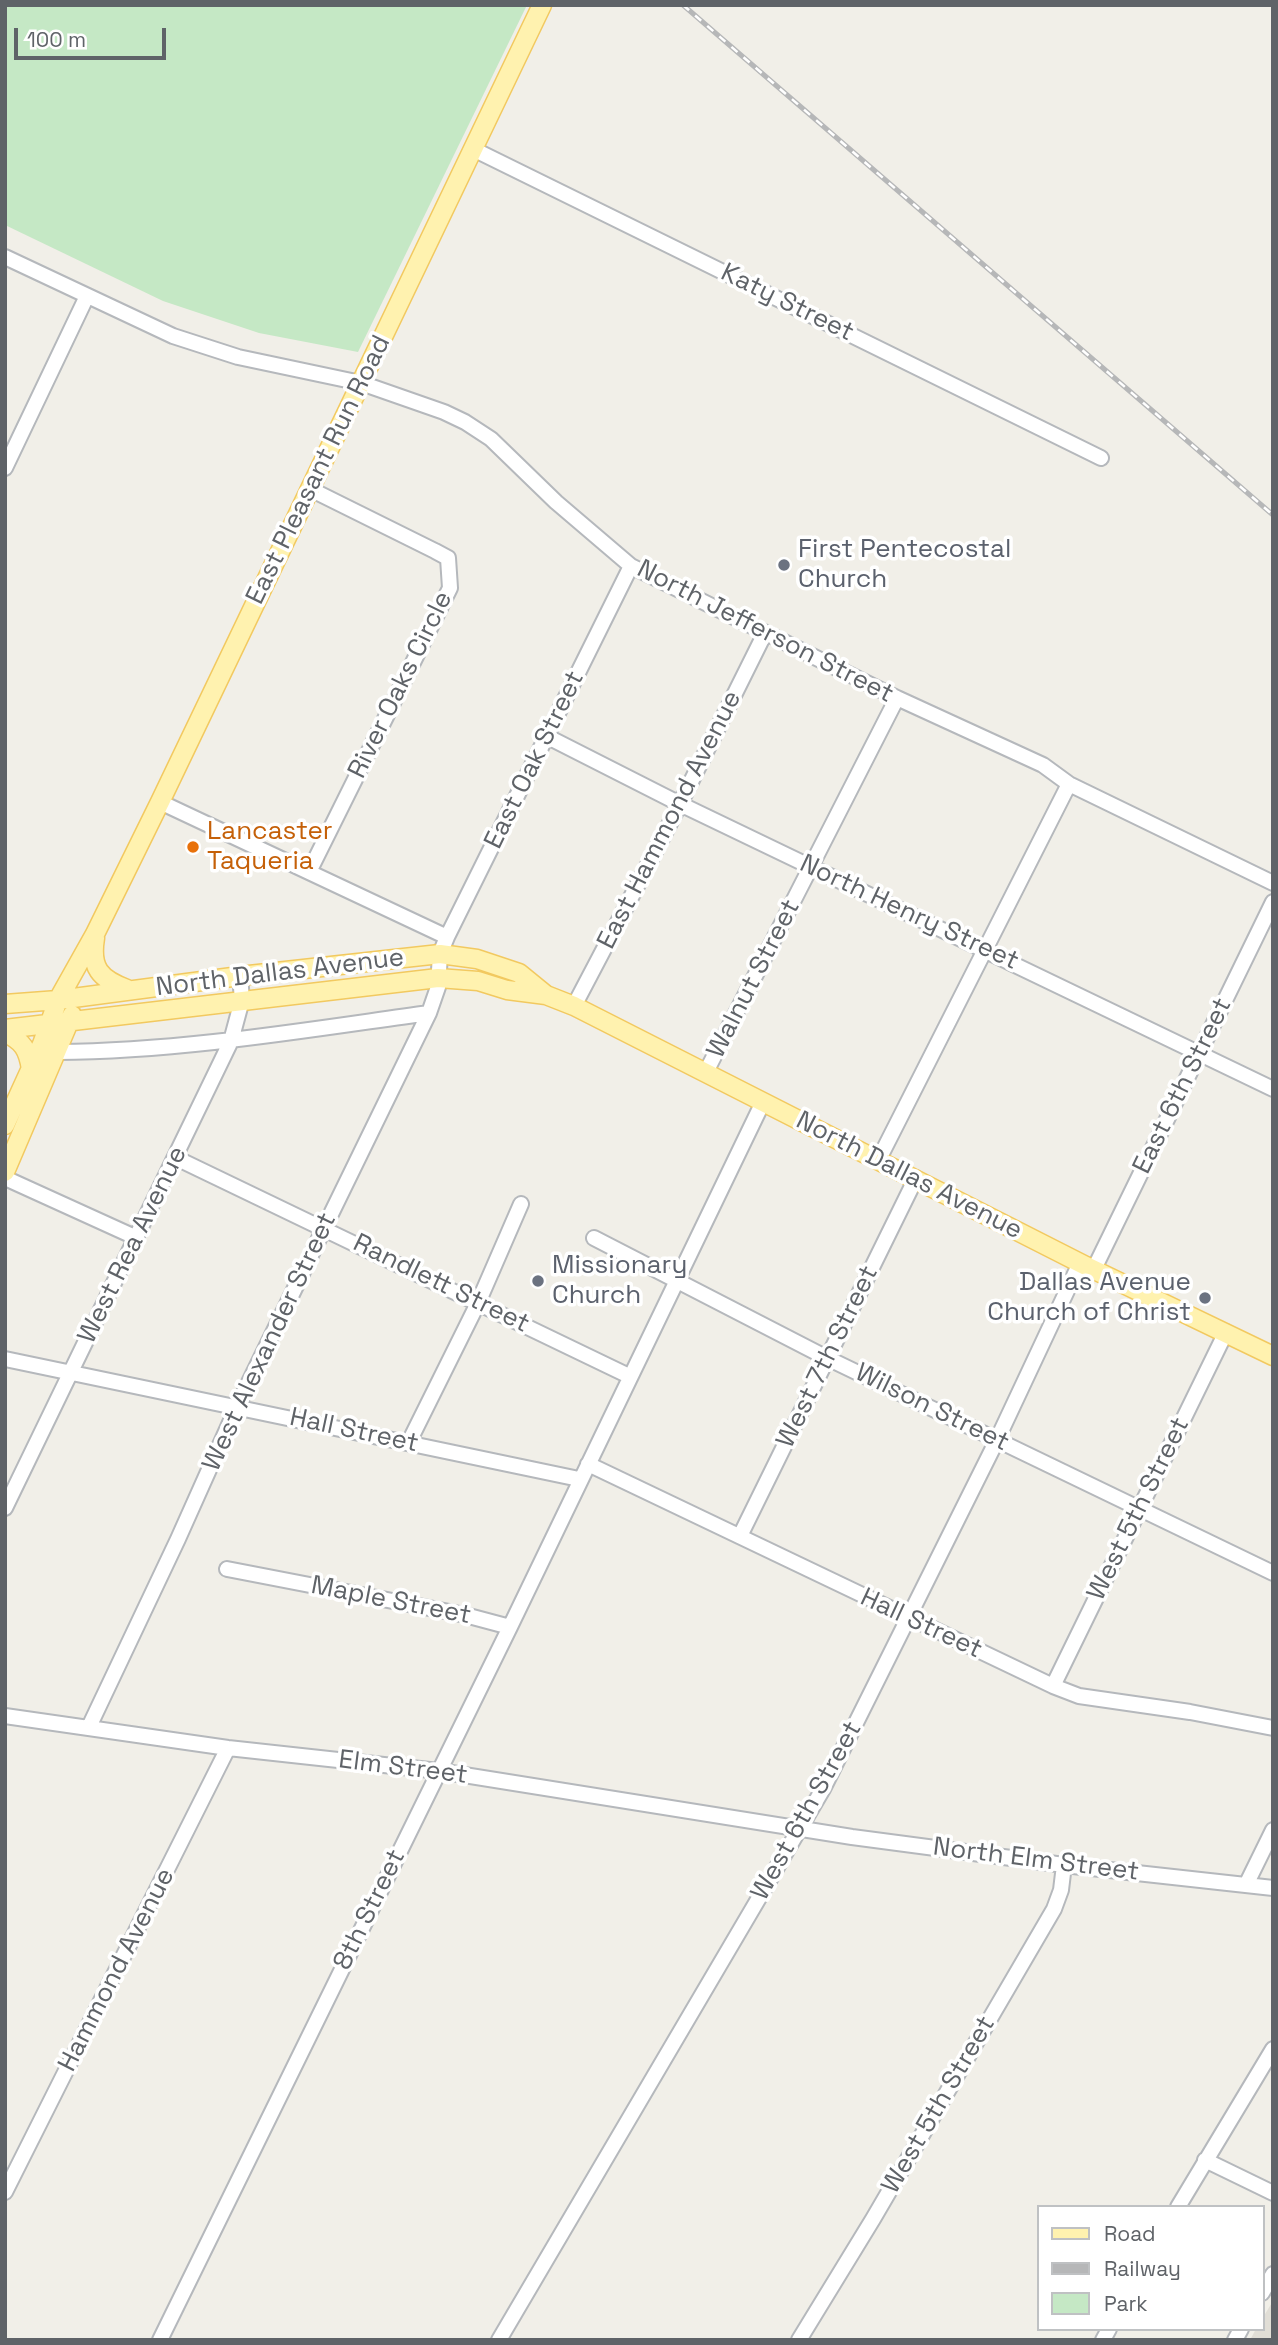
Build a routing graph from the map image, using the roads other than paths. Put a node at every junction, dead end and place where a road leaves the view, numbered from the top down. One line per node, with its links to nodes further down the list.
1 (542, 5): 2 (main road, East Pleasant Run Road)
2 (474, 149): 5 (main road, East Pleasant Run Road); 6 (street, Katy Street)
3 (5, 257): 4 (street, North Jefferson Street)
4 (88, 296): 5 (street, North Jefferson Street); 7 (street)
5 (361, 383): 8 (main road, East Pleasant Run Road); 9 (street, North Jefferson Street)
6 (1101, 458)
7 (5, 468)
8 (310, 489): 14 (main road, East Pleasant Run Road); 17 (street, River Oaks Circle)
9 (631, 566): 10 (street, North Jefferson Street); 12 (street, East Oak Street)
10 (765, 633): 11 (street, North Jefferson Street); 15 (street, East Hammond Avenue)
11 (897, 698): 13 (street, North Jefferson Street); 16 (street, Walnut Street)
12 (547, 736): 15 (street, North Henry Street); 21 (street, East Oak Street)
13 (1069, 784): 18 (street, North Jefferson Street); 22 (street)
14 (160, 802): 17 (street); 20 (main road, East Pleasant Run Road)
15 (680, 804): 16 (street, North Henry Street); 31 (street, East Hammond Avenue)
16 (812, 867): 22 (street, North Henry Street); 40 (street, Walnut Street)
17 (309, 872): 21 (street)
18 (1273, 883)
19 (1273, 902): 38 (street, East 6th Street)
20 (95, 934): 25 (main road); 27 (main road); 28 (main road)
21 (443, 946): 23 (main road, North Dallas Avenue); 24 (street, West Alexander Street); 26 (main road, North Dallas Avenue)
22 (984, 948): 38 (street, North Henry Street); 45 (street)
23 (240, 976): 25 (main road, North Dallas Avenue); 29 (street, West Rea Avenue)
24 (438, 978): 26 (main road, North Dallas Avenue); 29 (main road, North Dallas Avenue); 32 (street, West Alexander Street)
25 (130, 990): 27 (main road, North Dallas Avenue)
26 (546, 995): 31 (main road, North Dallas Avenue)
27 (78, 997): 28 (main road, North Dallas Avenue); 33 (main road)
28 (58, 1000): 30 (main road, North Dallas Avenue); 34 (main road)
29 (242, 1000): 33 (main road, North Dallas Avenue); 36 (street, West Rea Avenue)
30 (5, 1004)
31 (574, 1006): 40 (main road, North Dallas Avenue)
32 (429, 1013): 36 (street); 50 (street, West Alexander Street)
33 (69, 1022): 34 (main road, North Dallas Avenue); 37 (main road)
34 (49, 1025): 35 (main road, North Dallas Avenue); 39 (main road)
35 (5, 1031): 39 (main road)
36 (231, 1041): 37 (street); 44 (street, West Rea Avenue)
37 (57, 1052): 46 (main road)
38 (1200, 1052): 41 (street, North Henry Street); 53 (street, East 6th Street)
39 (30, 1069): 43 (main road)
40 (705, 1072): 42 (main road, North Dallas Avenue)
41 (1273, 1089)
42 (763, 1102): 45 (main road, North Dallas Avenue); 54 (street)
43 (5, 1125)
44 (176, 1158): 50 (street, Randlett Street); 51 (street, West Rea Avenue)
45 (879, 1159): 48 (main road, North Dallas Avenue)
46 (5, 1172)
47 (5, 1178): 51 (street)
48 (916, 1178): 53 (main road, North Dallas Avenue); 58 (street, West 7th Street)
49 (521, 1204): 55 (street)
50 (324, 1228): 55 (street, Randlett Street); 62 (street, West Alexander Street)
51 (137, 1238): 60 (street, West Rea Avenue)
52 (594, 1238): 54 (street, Wilson Street)
53 (1087, 1266): 56 (main road, North Dallas Avenue); 63 (street, West 6th Street)
54 (675, 1280): 58 (street, Wilson Street); 61 (street)
55 (478, 1303): 61 (street, Randlett Street); 64 (street)
56 (1226, 1332): 57 (main road, North Dallas Avenue); 68 (street, West 5th Street)
57 (1273, 1356)
58 (827, 1357): 63 (street, Wilson Street); 69 (street, West 7th Street)
59 (5, 1359): 60 (street, Hall Street)
60 (72, 1372): 62 (street, Hall Street); 67 (street, West Rea Avenue)
61 (629, 1376): 65 (street)
62 (237, 1407): 64 (street, Hall Street); 76 (street, West Alexander Street)
63 (997, 1440): 68 (street, Wilson Street); 72 (street, West 6th Street)
64 (409, 1443): 66 (street, Hall Street)
65 (588, 1464): 66 (street, 8th Street); 69 (street, Hall Street)
66 (579, 1479): 73 (street, 8th Street)
67 (5, 1508)
68 (1140, 1508): 71 (street, Wilson Street); 74 (street, West 5th Street)
69 (740, 1536): 72 (street, Hall Street)
70 (227, 1569): 73 (street, Maple Street)
71 (1273, 1573)
72 (908, 1619): 74 (street, Hall Street); 80 (street, West 6th Street)
73 (510, 1627): 79 (street, 8th Street)
74 (1054, 1686): 77 (street, Hall Street)
75 (5, 1716): 76 (street, Elm Street)
76 (89, 1727): 78 (street, Elm Street)
77 (1273, 1728)
78 (228, 1748): 79 (street, Elm Street); 87 (street, Hammond Avenue)
79 (439, 1771): 80 (street, Elm Street); 92 (street, 8th Street)
80 (800, 1829): 82 (street, North Elm Street); 93 (street, West 6th Street)
81 (1273, 1830): 83 (street)
82 (1064, 1865): 83 (street, North Elm Street); 94 (street, West 5th Street)
83 (1246, 1885): 84 (street, North Elm Street)
84 (1273, 1888)
85 (1273, 2049): 86 (street)
86 (1205, 2160): 88 (street); 89 (street)
87 (5, 2192)
88 (1273, 2193)
89 (1179, 2205)
90 (1273, 2274): 91 (street)
91 (1264, 2290)
92 (160, 2340)
93 (499, 2340)
94 (799, 2340)

